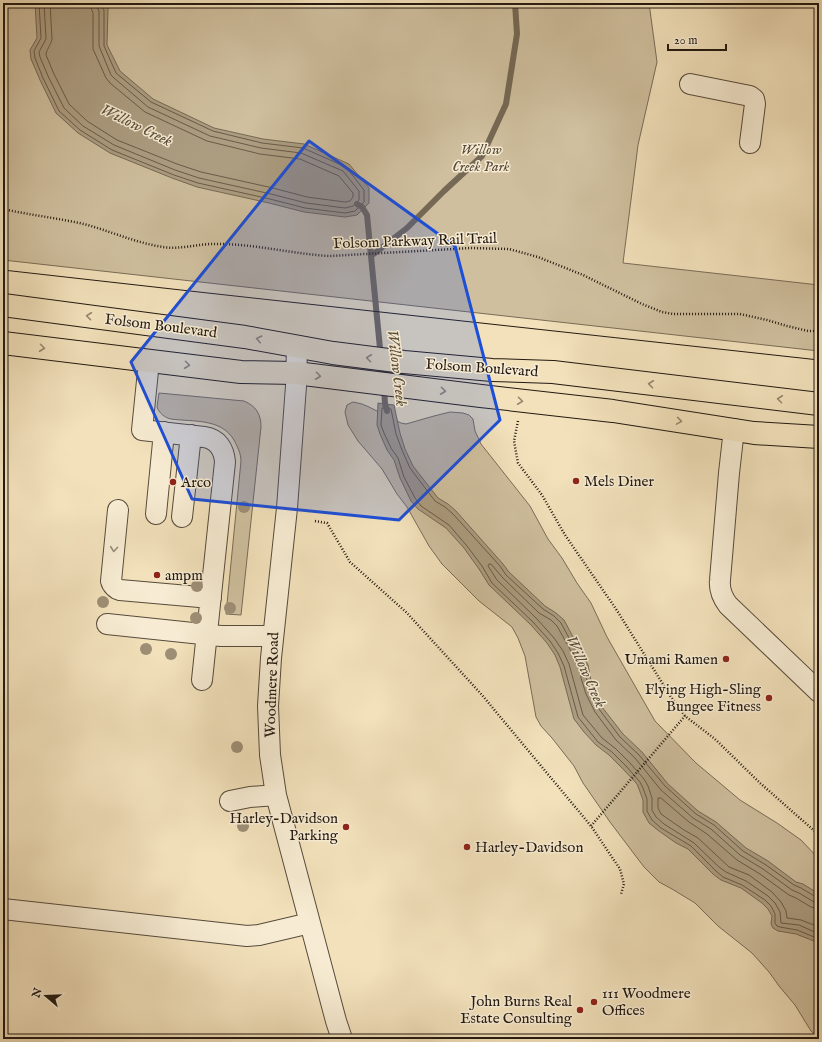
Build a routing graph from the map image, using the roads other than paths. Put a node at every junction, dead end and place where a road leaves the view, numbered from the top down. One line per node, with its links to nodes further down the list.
1 (690, 84): 2 (street)
2 (750, 143)
3 (3, 305): 5 (main road, Folsom Boulevard, one-way to 3)
4 (3, 343): 6 (main road, Folsom Boulevard, one-way to 6)
5 (297, 347): 7 (street, Woodmere Road); 8 (main road, Folsom Boulevard, one-way to 5)
6 (149, 361): 7 (main road, Folsom Boulevard, one-way to 7); 10 (street)
7 (296, 373): 9 (main road, Folsom Boulevard, one-way to 9); 19 (street, Woodmere Road)
8 (819, 404)
9 (734, 429): 12 (main road, Folsom Boulevard); 21 (street)
10 (164, 432): 11 (street); 14 (street)
11 (191, 435): 15 (street); 16 (street)
12 (819, 438)
13 (118, 510): 16 (street, one-way to 16)
14 (156, 514)
15 (182, 517)
16 (211, 598): 18 (street)
17 (107, 624): 18 (street)
18 (207, 634): 19 (street); 20 (street)
19 (273, 636): 22 (street, Woodmere Road)
20 (202, 680)
21 (819, 692)
22 (276, 795): 23 (street); 25 (street, Woodmere Road)
23 (230, 801)
24 (3, 909): 25 (street)
25 (310, 923): 26 (street, Woodmere Road)
26 (342, 1039)

